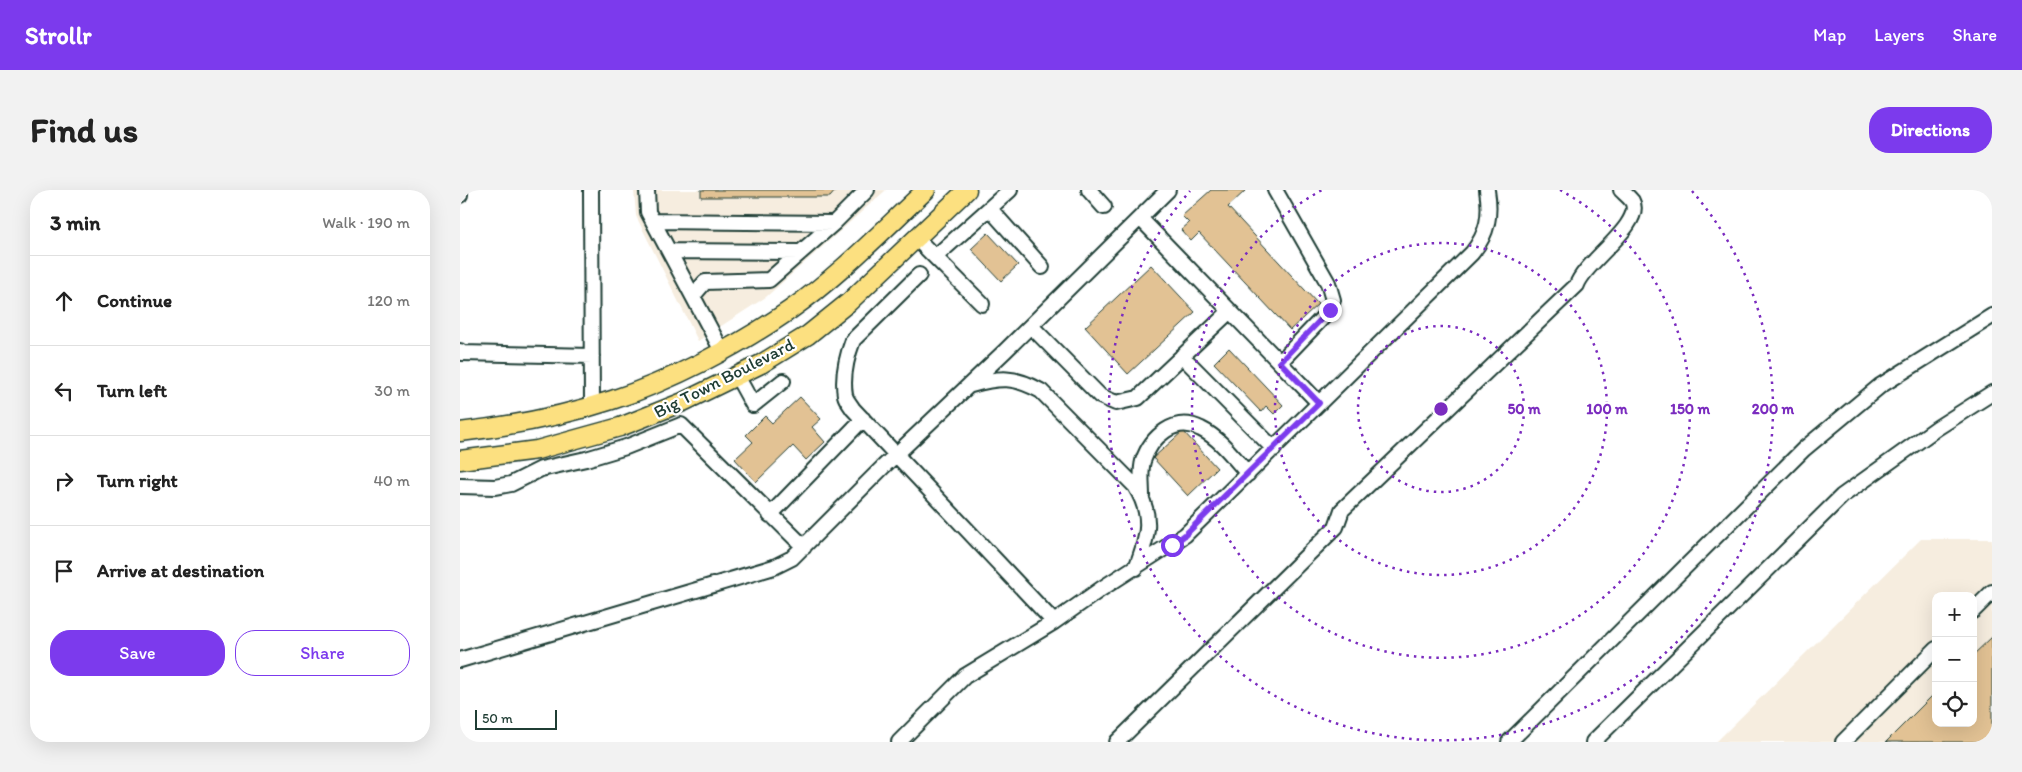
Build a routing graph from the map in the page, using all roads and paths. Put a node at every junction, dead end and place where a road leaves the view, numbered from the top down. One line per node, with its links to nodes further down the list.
1 (460, 190): 13 (lane)
2 (591, 190): 33 (lane)
3 (648, 190): 18 (lane)
4 (867, 190): 19 (lane)
5 (926, 190): 16 (main road, Big Town Boulevard)
6 (967, 190): 20 (main road, Big Town Boulevard)
7 (1010, 190): 15 (lane)
8 (1089, 190): 14 (lane)
9 (1168, 190): 17 (lane)
10 (1275, 190): 35 (lane)
11 (1487, 190): 40 (lane)
12 (1621, 190): 59 (lane)
13 (460, 195)
14 (1104, 207)
15 (990, 209): 23 (lane); 24 (lane)
16 (898, 217): 20 (main road); 32 (main road, Big Town Boulevard)
17 (1140, 218): 28 (lane); 30 (lane)
18 (653, 221): 19 (lane); 21 (lane)
19 (834, 224): 22 (lane)
20 (916, 238): 23 (lane); 36 (main road, Big Town Boulevard)
21 (669, 251): 22 (lane); 26 (lane)
22 (801, 252): 26 (lane)
23 (935, 257): 27 (lane)
24 (1042, 267)
25 (919, 275): 42 (lane)
26 (693, 296): 32 (lane)
27 (982, 304)
28 (1230, 311): 34 (lane); 35 (lane)
29 (1992, 316): 60 (lane)
30 (1031, 326): 34 (lane); 38 (lane)
31 (460, 351): 33 (lane)
32 (722, 351): 36 (main road); 41 (main road, Big Town Boulevard)
33 (592, 356): 41 (lane)
34 (1182, 356): 44 (lane)
35 (1280, 362): 40 (lane)
36 (737, 376): 37 (lane); 46 (main road, Big Town Boulevard)
37 (783, 381)
38 (968, 386): 45 (lane); 49 (lane)
39 (1992, 393): 61 (lane)
40 (1319, 403): 44 (lane)
41 (584, 408): 43 (main road, Big Town Boulevard)
42 (863, 419): 45 (lane); 50 (lane)
43 (460, 432)
44 (1274, 449): 47 (lane)
45 (897, 454): 51 (lane); 55 (lane)
46 (460, 460)
47 (1248, 474): 49 (lane); 52 (lane)
48 (460, 486): 50 (lane)
49 (1143, 499): 52 (lane)
50 (770, 515): 51 (lane)
51 (804, 547): 57 (lane)
52 (1136, 568): 55 (lane)
53 (1992, 592): 54 (lane)
54 (1977, 607)
55 (1054, 622): 58 (lane)
56 (1932, 653): 62 (lane)
57 (460, 660)
58 (899, 742)
59 (1117, 742)
60 (1509, 742)
61 (1593, 742)
62 (1843, 742)

